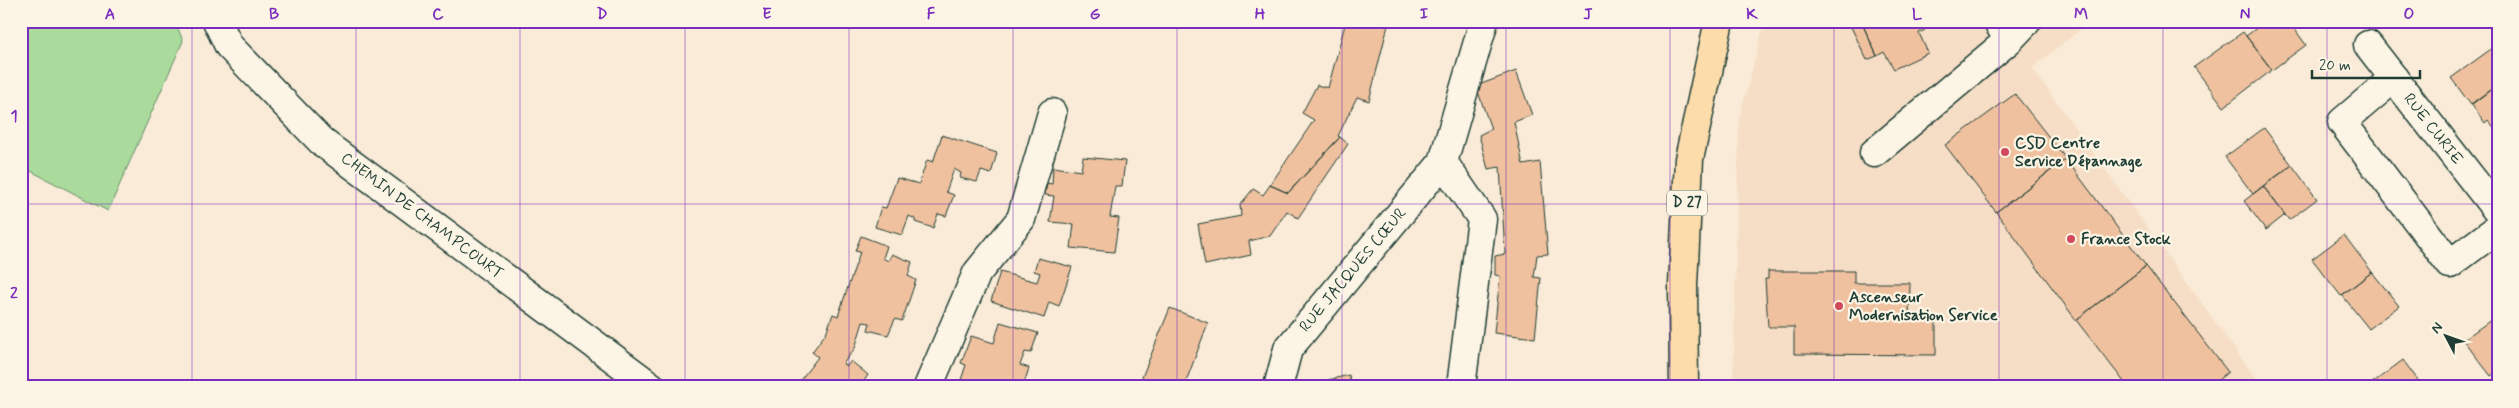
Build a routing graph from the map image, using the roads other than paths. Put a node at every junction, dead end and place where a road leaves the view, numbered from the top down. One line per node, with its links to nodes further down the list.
1 (216, 21): 12 (street, CHEMIN DE CHAMPCOURT)
2 (1484, 21): 9 (street)
3 (1718, 21): 16 (main road, D 27)
4 (2011, 27): 8 (street)
5 (2368, 45): 6 (street, RUE CURIE)
6 (2394, 78): 10 (street, RUE CURIE); 11 (street)
7 (1052, 113): 13 (street)
8 (1874, 153)
9 (1444, 162): 14 (street, RUE JACQUES CŒUR); 15 (street)
10 (2498, 212)
11 (2498, 228)
12 (652, 387)
13 (928, 387)
14 (1278, 387)
15 (1462, 387)
16 (1684, 387)

